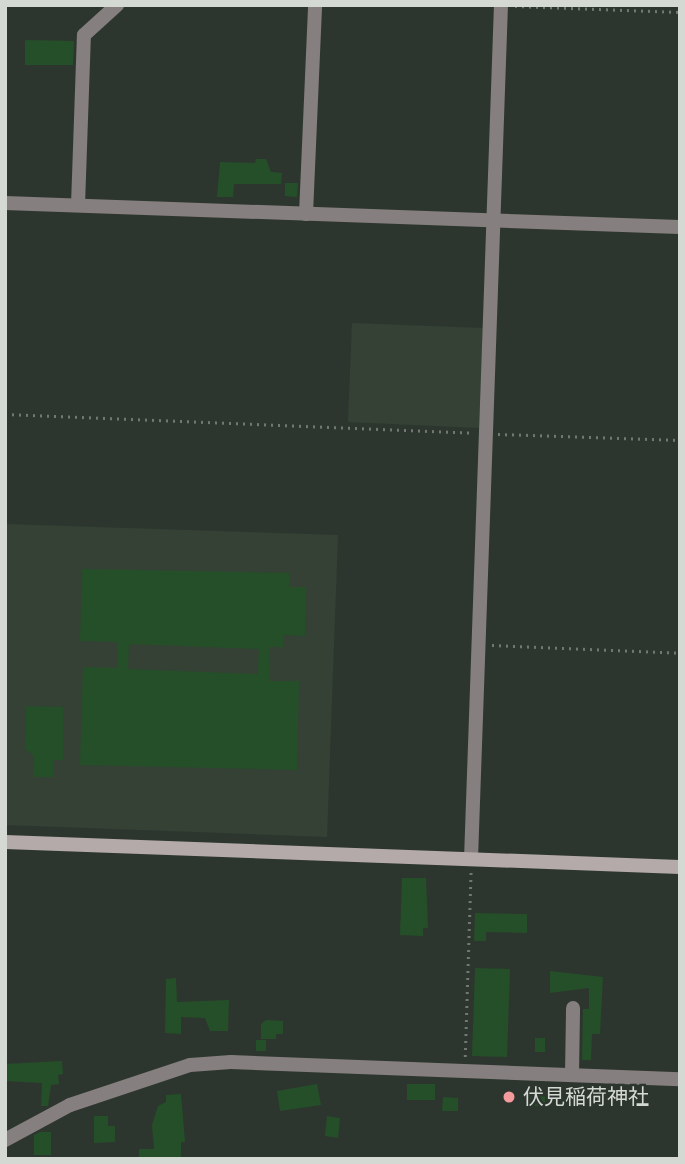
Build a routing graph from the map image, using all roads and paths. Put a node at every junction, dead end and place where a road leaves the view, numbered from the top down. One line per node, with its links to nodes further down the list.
1 (117, 5): 6 (street)
2 (315, 5): 7 (street)
3 (501, 5): 4 (path); 8 (street)
4 (680, 12)
5 (5, 203): 6 (street)
6 (78, 205): 7 (street)
7 (306, 214): 8 (street)
8 (494, 220): 9 (street); 11 (street)
9 (680, 227)
10 (5, 414): 11 (path)
11 (487, 434): 12 (path); 13 (street)
12 (680, 440)
13 (478, 645): 14 (path); 16 (street)
14 (680, 653)
15 (5, 842): 16 (street)
16 (471, 859): 17 (street); 19 (path)
17 (680, 867)
18 (573, 1008): 20 (street)
19 (465, 1071): 20 (street); 22 (street)
20 (572, 1075): 21 (street)
21 (680, 1079)
22 (5, 1140)

